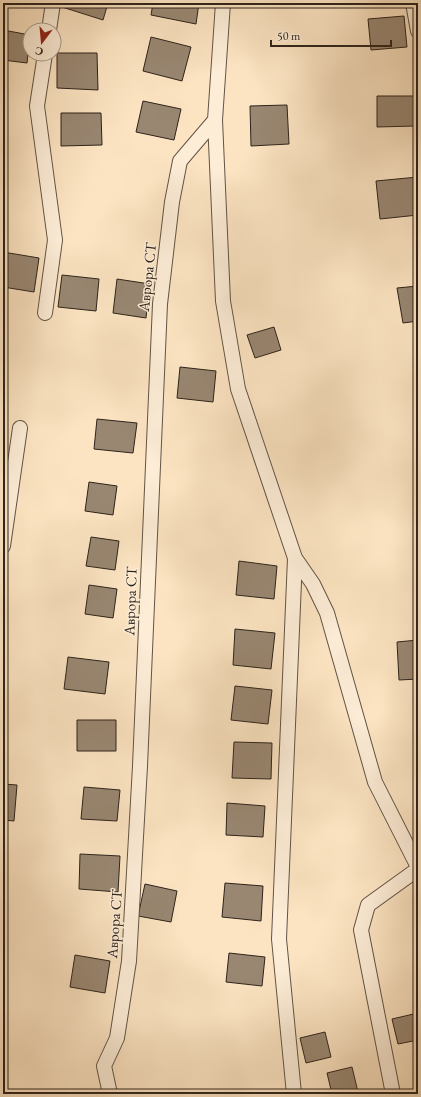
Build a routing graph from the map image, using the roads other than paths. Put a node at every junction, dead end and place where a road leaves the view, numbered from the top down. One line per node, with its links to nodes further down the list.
1 (53, 3): 4 (street)
2 (223, 3): 7 (street)
3 (413, 3): 5 (street)
4 (50, 22)
5 (418, 31)
6 (44, 62): 8 (street)
7 (215, 120): 11 (street); 13 (street, Аврора СТ)
8 (45, 313)
9 (20, 428): 10 (street)
10 (3, 546)
11 (294, 558): 12 (street); 14 (street)
12 (418, 868): 15 (street)
13 (110, 1094)
14 (294, 1094)
15 (393, 1094)

